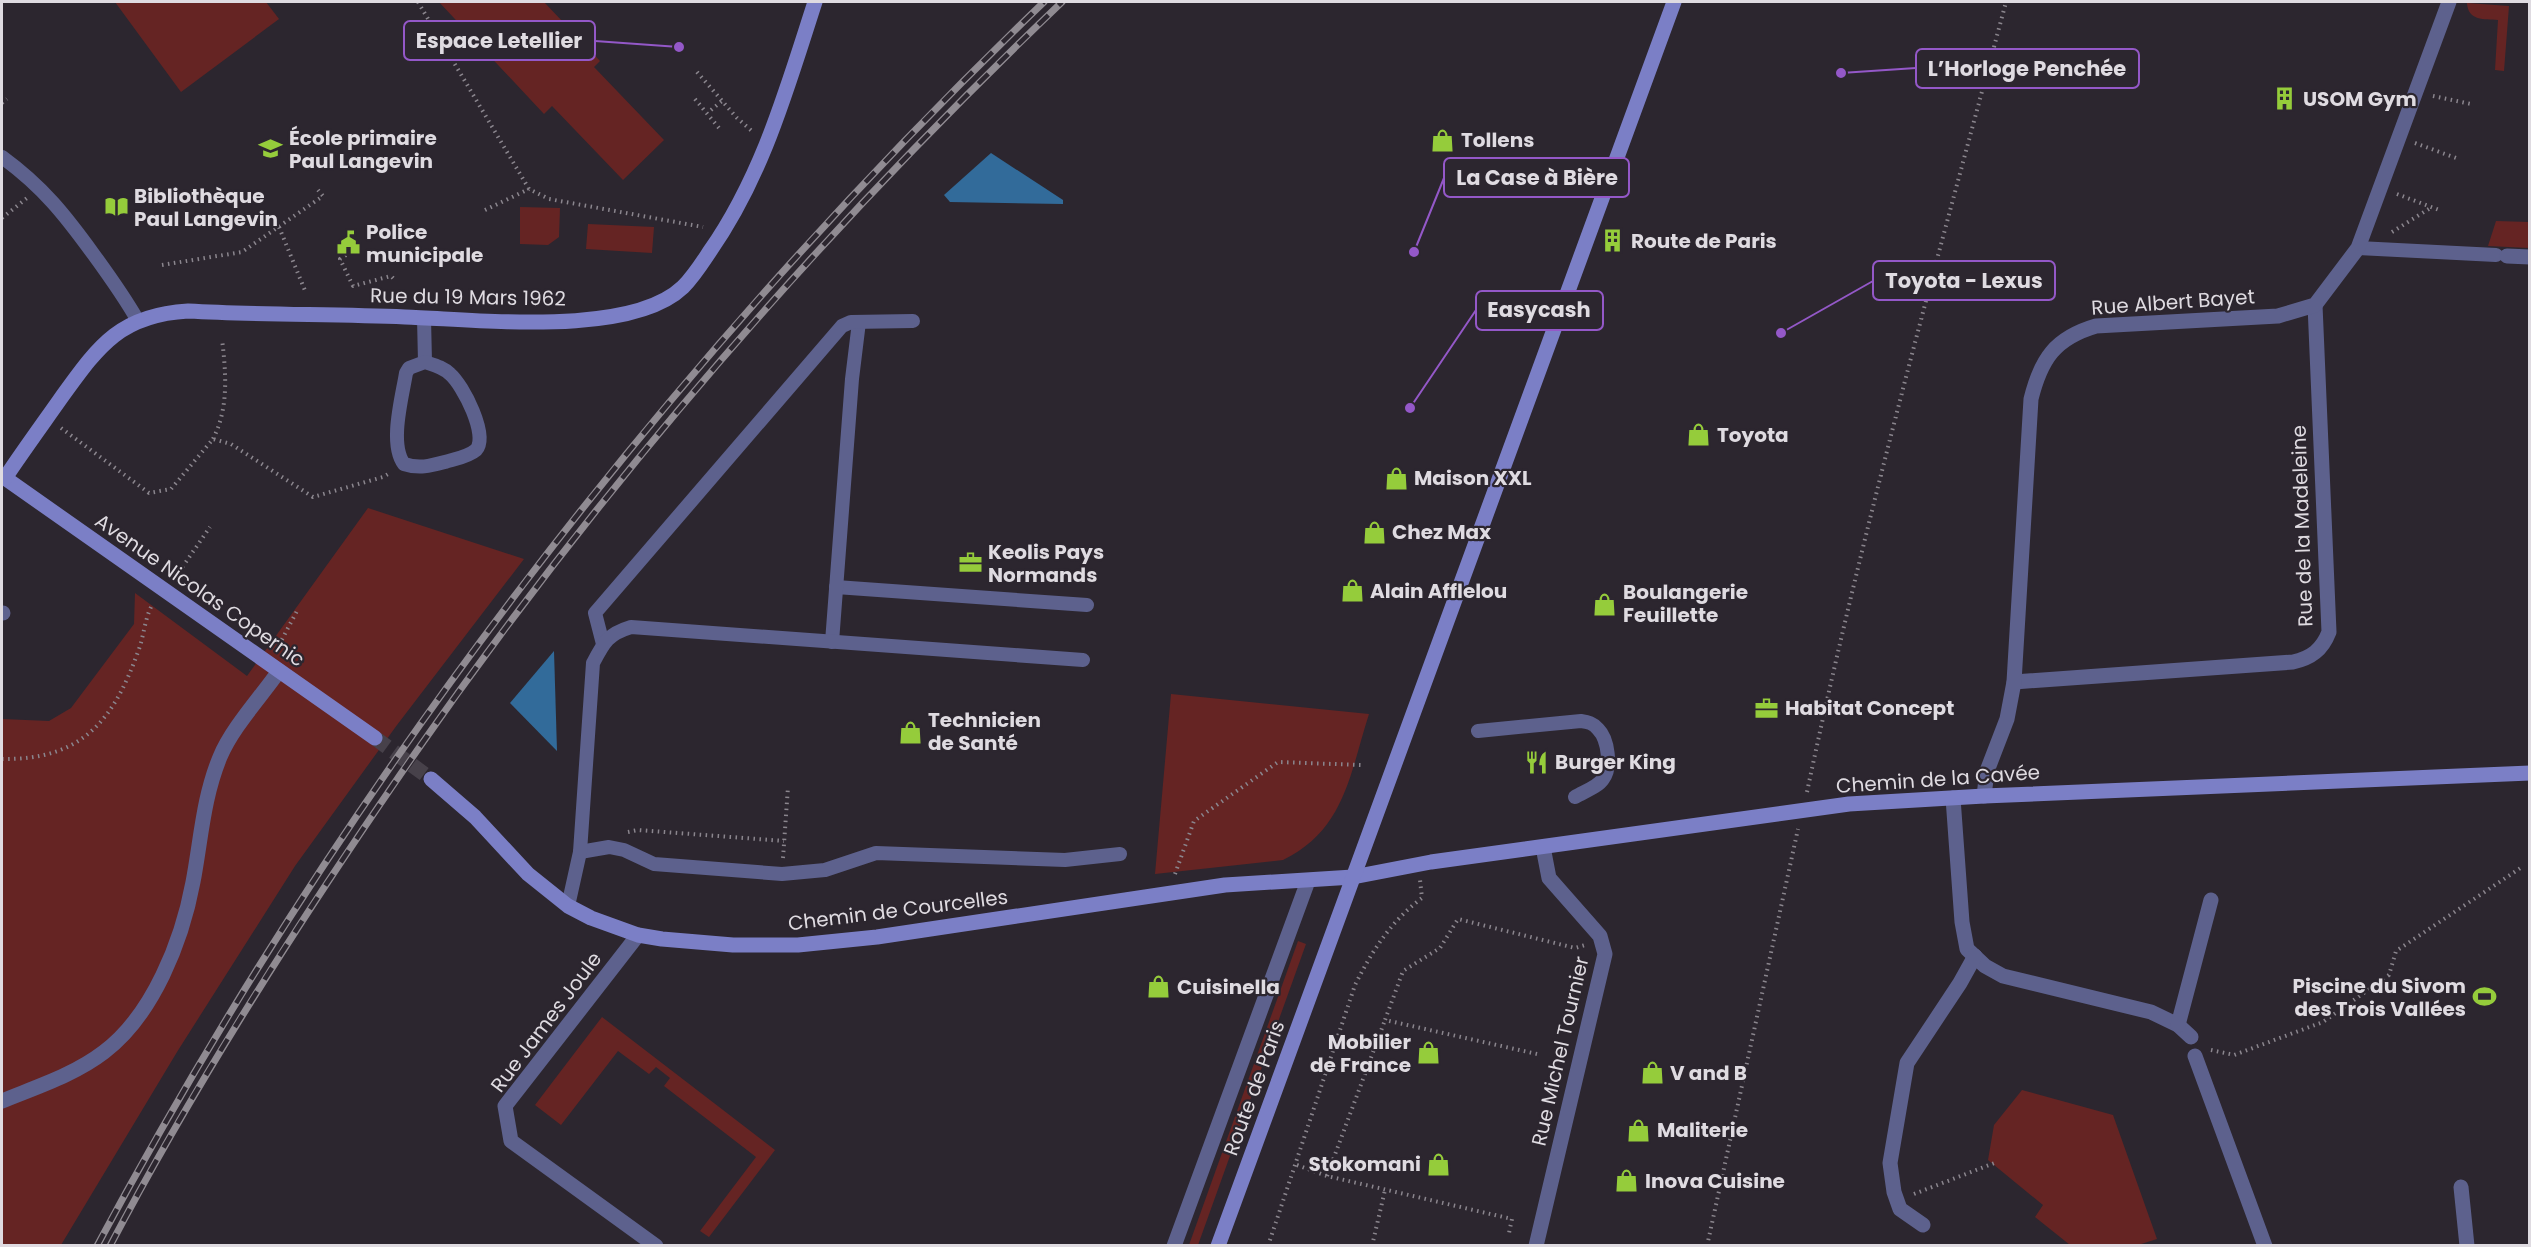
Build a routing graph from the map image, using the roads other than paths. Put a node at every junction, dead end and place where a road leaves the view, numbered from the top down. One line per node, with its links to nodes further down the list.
1 (815, 2): 9 (street, Rue du 19 Mars 1962)
2 (1674, 2): 32 (street, Route de Paris)
3 (2449, 2): 5 (street)
4 (2, 157): 10 (lane)
5 (2358, 248): 6 (lane); 8 (street)
6 (2501, 256): 7 (street)
7 (2529, 257)
8 (2315, 305): 21 (street, Rue Albert Bayet); 21 (street, Rue de la Madeleine)
9 (424, 318): 10 (street, Rue du 19 Mars 1962); 13 (lane)
10 (138, 321): 14 (street, Rue du 19 Mars 1962)
11 (914, 321): 12 (lane)
12 (859, 322): 15 (lane); 18 (lane)
13 (425, 362): 13 (lane)
14 (3, 477): 20 (street, Avenue Nicolas Copernic)
15 (836, 587): 16 (lane); 17 (lane)
16 (1087, 605)
17 (832, 642): 18 (lane); 19 (lane)
18 (603, 645): 30 (lane)
19 (1083, 660)
20 (279, 671): 23 (street, Avenue Nicolas Copernic); 41 (street)
21 (2014, 682): 26 (street, Rue Albert Bayet)
22 (1478, 731): 27 (lane)
23 (375, 738)
24 (2529, 773): 26 (street, Chemin de la Cavée)
25 (431, 779): 35 (street, Chemin de Courcelles)
26 (1984, 796): 28 (street, Chemin de la Cavée)
27 (1575, 797)
28 (1953, 798): 29 (street, Chemin de la Cavée); 37 (street)
29 (1543, 847): 32 (street, Chemin de la Cavée); 47 (street, Rue Michel Tournier)
30 (580, 852): 31 (lane); 35 (lane)
31 (1120, 854)
32 (1353, 877): 33 (street, Chemin de Courcelles); 46 (street, Route de Paris)
33 (1308, 881): 36 (street, Chemin de Courcelles); 45 (street)
34 (2211, 900): 38 (street)
35 (568, 906): 36 (street, Chemin de Courcelles)
36 (638, 935): 44 (street, Rue James Joule)
37 (1975, 956): 38 (street); 43 (street)
38 (2178, 1025): 39 (street)
39 (2191, 1037)
40 (2199, 1052): 48 (street)
41 (2, 1101)
42 (2461, 1187): 49 (street)
43 (1923, 1225)
44 (656, 1245)
45 (1174, 1245)
46 (1218, 1245)
47 (1536, 1245)
48 (2265, 1245)
49 (2467, 1245)

